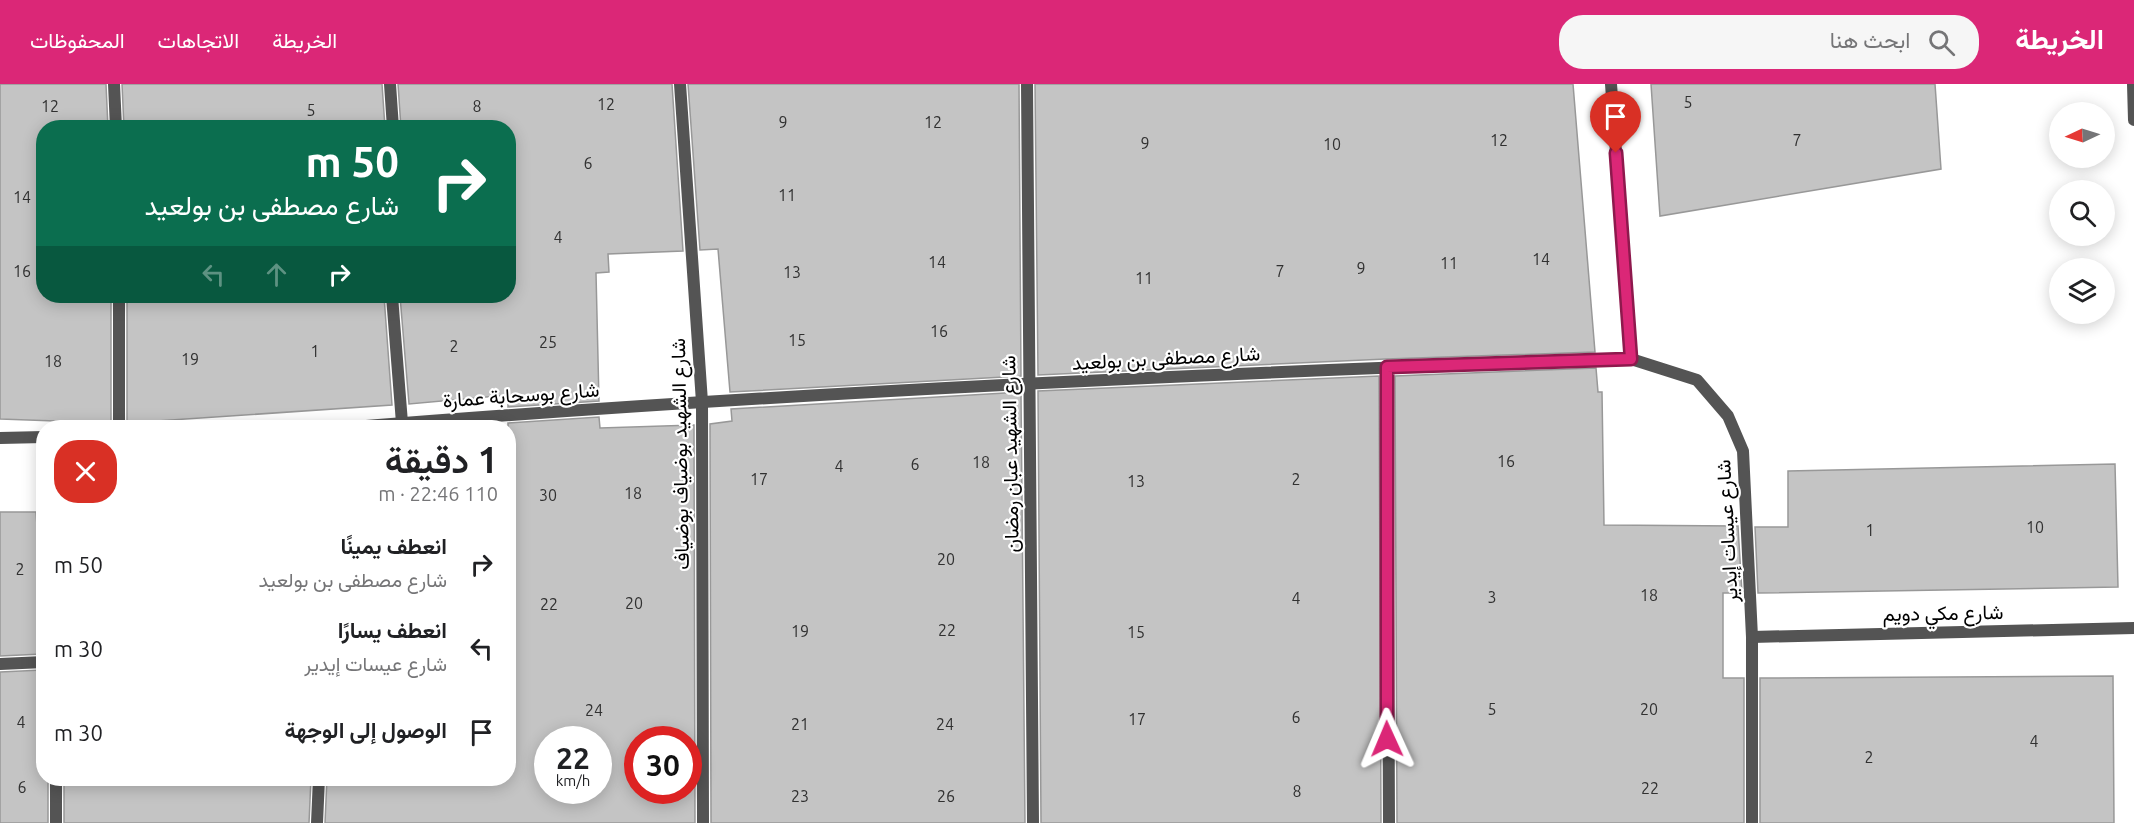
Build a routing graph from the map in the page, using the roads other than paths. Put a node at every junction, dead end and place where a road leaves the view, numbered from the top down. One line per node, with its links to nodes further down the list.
1 (114, 84): 7 (street)
2 (390, 84): 8 (street)
3 (680, 84): 15 (street, شارع الشهيد بوضياف بوضياف)
4 (1027, 84): 14 (street, شارع الشهيد عبان رمضان)
5 (1611, 84): 12 (street)
6 (2133, 84): 9 (street)
7 (116, 120)
8 (392, 120)
9 (2134, 120)
10 (118, 303): 16 (street)
11 (393, 303): 17 (street)
12 (1631, 359): 13 (street, شارع مصطفى بن بولعيد); 22 (street, شارع عيسات إيدير)
13 (1387, 367): 14 (street, شارع مصطفى بن بولعيد); 31 (street)
14 (1029, 384): 15 (street, شارع مصطفى بن بولعيد); 30 (street, شارع الشهيد عبان رمضان)
15 (702, 402): 18 (street, شارع بوسحابة عمارة); 29 (street, شارع الشهيد بوضياف بوضياف)
16 (120, 420)
17 (402, 420)
18 (445, 420)
19 (36, 437): 20 (street)
20 (0, 438)
21 (2134, 628): 22 (street, شارع مكي دويم)
22 (1752, 637): 32 (street, شارع عيسات إيدير)
23 (36, 662): 24 (street)
24 (0, 664)
25 (56, 786): 27 (street)
26 (319, 786): 28 (street)
27 (56, 823)
28 (317, 823)
29 (703, 823)
30 (1033, 823)
31 (1389, 823)
32 (1752, 823)

